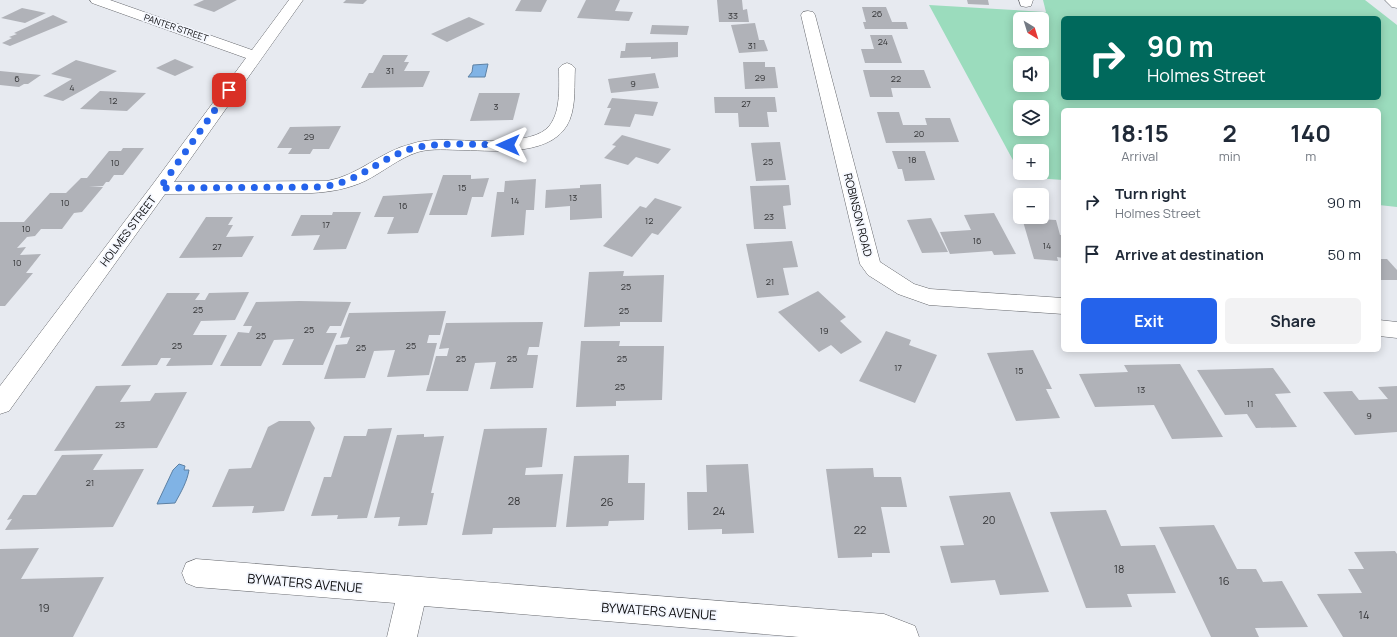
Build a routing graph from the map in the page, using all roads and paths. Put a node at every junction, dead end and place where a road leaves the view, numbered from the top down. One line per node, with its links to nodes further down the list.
1 (97, 0): 6 (street, PANTER STREET)
2 (296, 0): 6 (street, HOLMES STREET)
3 (1392, 0): 4 (street)
4 (1397, 4)
5 (808, 15): 9 (street, ROBINSON ROAD)
6 (254, 56): 8 (street, HOLMES STREET)
7 (567, 68): 8 (street)
8 (160, 188): 12 (street, HOLMES STREET)
9 (1061, 306)
10 (1381, 328): 11 (street)
11 (1397, 330)
12 (0, 404)
13 (196, 573): 14 (street, BYWATERS AVENUE)
14 (413, 592): 15 (street, BYWATERS AVENUE); 16 (street)
15 (891, 634)
16 (402, 637)

